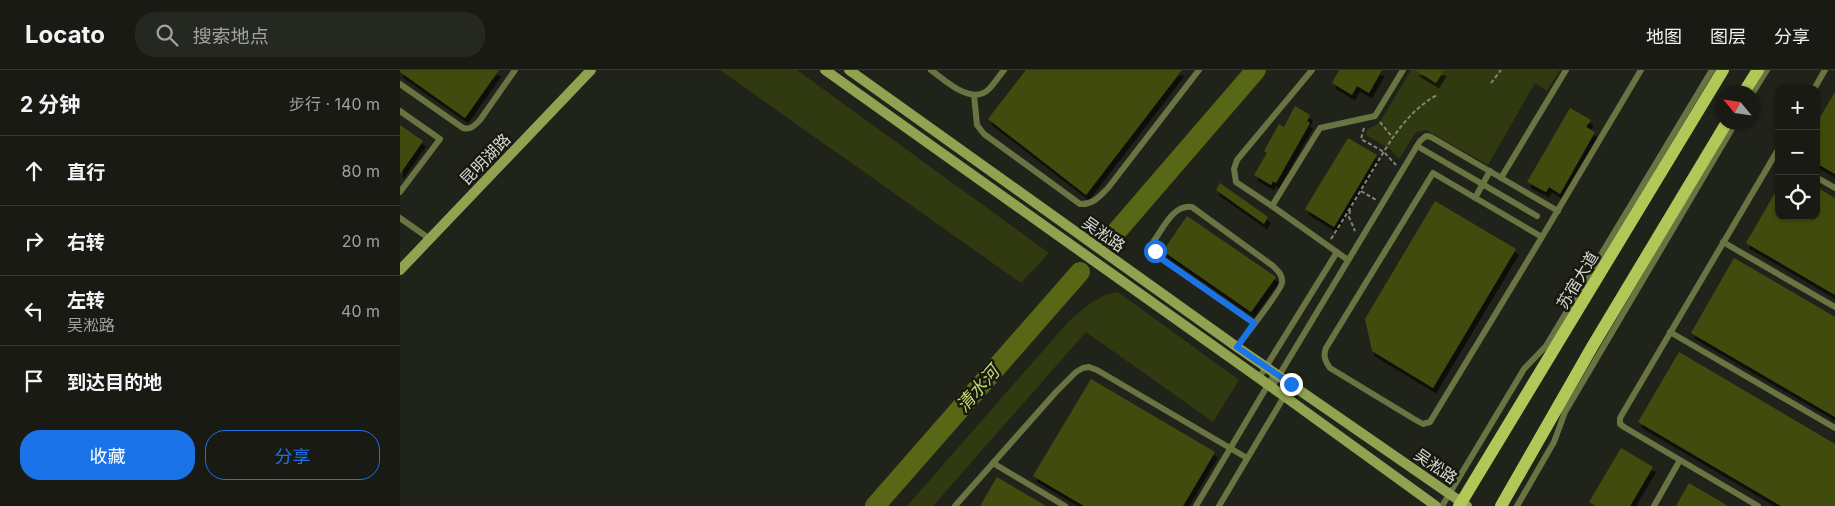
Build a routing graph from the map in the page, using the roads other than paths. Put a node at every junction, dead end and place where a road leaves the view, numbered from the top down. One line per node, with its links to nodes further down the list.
1 (515, 70): 17 (lane)
2 (591, 70): 39 (main road, 昆明湖路)
3 (825, 70): 49 (main road, 吴淞路)
4 (848, 70): 47 (main road, 吴淞路)
5 (932, 70): 21 (lane)
6 (1004, 70): 21 (lane)
7 (1199, 70): 21 (lane)
8 (1312, 70): 34 (lane)
9 (1403, 70): 34 (lane)
10 (1566, 70): 28 (lane)
11 (1641, 70): 35 (lane)
12 (1712, 70): 57 (lane)
13 (1723, 70): 58 (main road, 苏宿大道)
14 (1758, 70): 18 (main road)
15 (1767, 70): 19 (lane)
16 (1824, 70): 20 (lane)
17 (400, 84)
18 (1748, 85)
19 (1758, 85)
20 (1816, 85)
21 (974, 95)
22 (400, 111): 32 (lane)
23 (1722, 130): 65 (main road)
24 (1731, 130): 66 (lane)
25 (1417, 146): 27 (lane); 30 (lane); 42 (lane)
26 (1775, 157): 40 (lane)
27 (1490, 171): 28 (lane); 30 (lane)
28 (1502, 178): 35 (lane)
29 (1820, 179): 31 (lane)
30 (1482, 184): 33 (lane); 36 (lane)
31 (1835, 188)
32 (400, 192)
33 (1475, 198): 38 (lane); 38 (lane)
34 (1272, 206): 41 (lane)
35 (1558, 211): 38 (lane)
36 (1537, 216)
37 (400, 218): 39 (lane)
38 (1542, 237)
39 (430, 239): 43 (main road, 昆明湖路)
40 (1723, 242): 44 (lane); 46 (lane)
41 (1337, 252): 42 (lane); 48 (lane)
42 (1348, 260): 48 (lane)
43 (400, 270)
44 (1835, 307)
45 (1254, 323): 45 (lane); 47 (lane)
46 (1670, 332): 52 (lane); 55 (lane)
47 (1237, 347): 48 (main road, 吴淞路)
48 (1273, 372): 49 (lane); 49 (lane); 50 (main road, 吴淞路)
49 (1267, 383): 51 (main road, 吴淞路); 53 (lane)
50 (1291, 384): 51 (lane); 57 (main road, 吴淞路)
51 (1284, 396): 54 (lane); 63 (main road, 吴淞路)
52 (1835, 428)
53 (1230, 448): 54 (lane); 56 (lane); 61 (lane)
54 (1247, 458): 62 (lane)
55 (1680, 460): 67 (lane); 68 (lane)
56 (992, 463): 59 (lane); 60 (lane)
57 (1449, 494): 58 (main road, 吴淞路); 64 (lane)
58 (1462, 505)
59 (955, 506)
60 (1065, 506)
61 (1196, 506)
62 (1219, 506)
63 (1436, 506)
64 (1442, 506)
65 (1501, 506)
66 (1517, 506)
67 (1654, 506)
68 (1758, 506)

